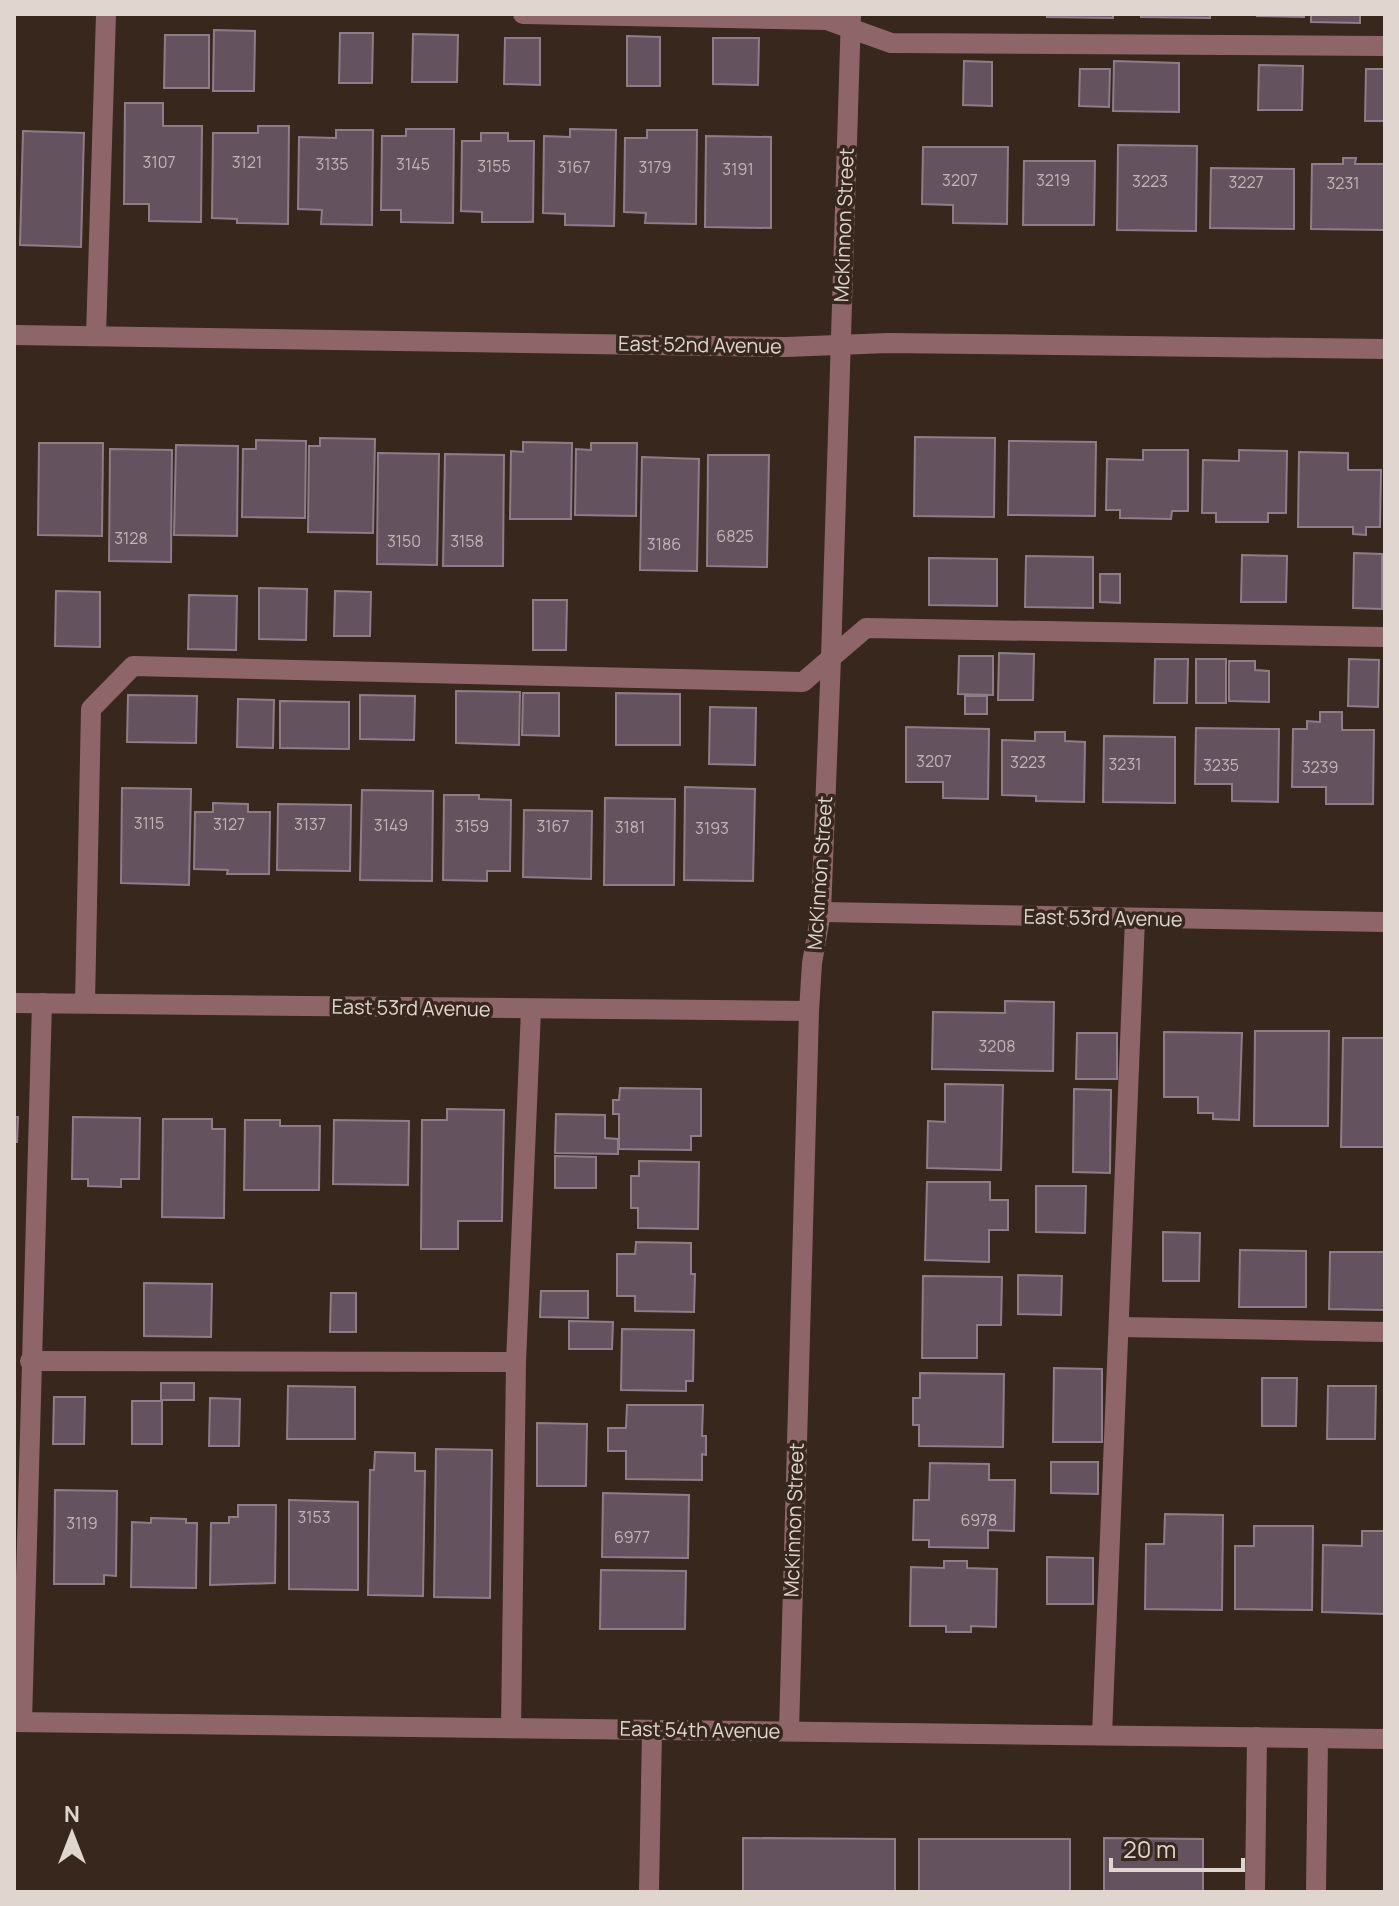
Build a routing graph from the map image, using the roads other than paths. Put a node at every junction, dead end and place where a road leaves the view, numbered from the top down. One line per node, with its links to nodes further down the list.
1 (106, 14): 6 (street)
2 (523, 14): 3 (street)
3 (851, 22): 4 (street); 7 (street, McKinnon Street)
4 (1385, 46)
5 (14, 335): 6 (street, East 52nd Avenue)
6 (96, 336): 7 (street, East 52nd Avenue)
7 (841, 345): 8 (street, East 52nd Avenue); 10 (street, McKinnon Street)
8 (1385, 349)
9 (1385, 637): 10 (street)
10 (831, 658): 11 (street, McKinnon Street); 16 (street)
11 (821, 912): 12 (street, East 53rd Avenue); 18 (street, McKinnon Street)
12 (1135, 919): 13 (street, East 53rd Avenue); 19 (street)
13 (1385, 922)
14 (14, 1003): 15 (street, East 53rd Avenue)
15 (42, 1003): 16 (street, East 53rd Avenue); 21 (street)
16 (85, 1003): 17 (street, East 53rd Avenue)
17 (531, 1010): 18 (street, East 53rd Avenue); 22 (street)
18 (809, 1011): 26 (street, McKinnon Street)
19 (1120, 1327): 20 (street); 27 (street)
20 (1385, 1332)
21 (30, 1361): 22 (street); 23 (street)
22 (516, 1362): 24 (street)
23 (18, 1722): 24 (street, East 54th Avenue)
24 (511, 1728): 25 (street, East 54th Avenue)
25 (652, 1730): 26 (street, East 54th Avenue); 31 (street)
26 (789, 1731): 27 (street, East 54th Avenue)
27 (1102, 1735): 28 (street, East 54th Avenue)
28 (1257, 1737): 29 (street, East 54th Avenue); 32 (street)
29 (1318, 1738): 30 (street, East 54th Avenue); 33 (street)
30 (1385, 1739)
31 (649, 1892)
32 (1255, 1892)
33 (1316, 1892)

